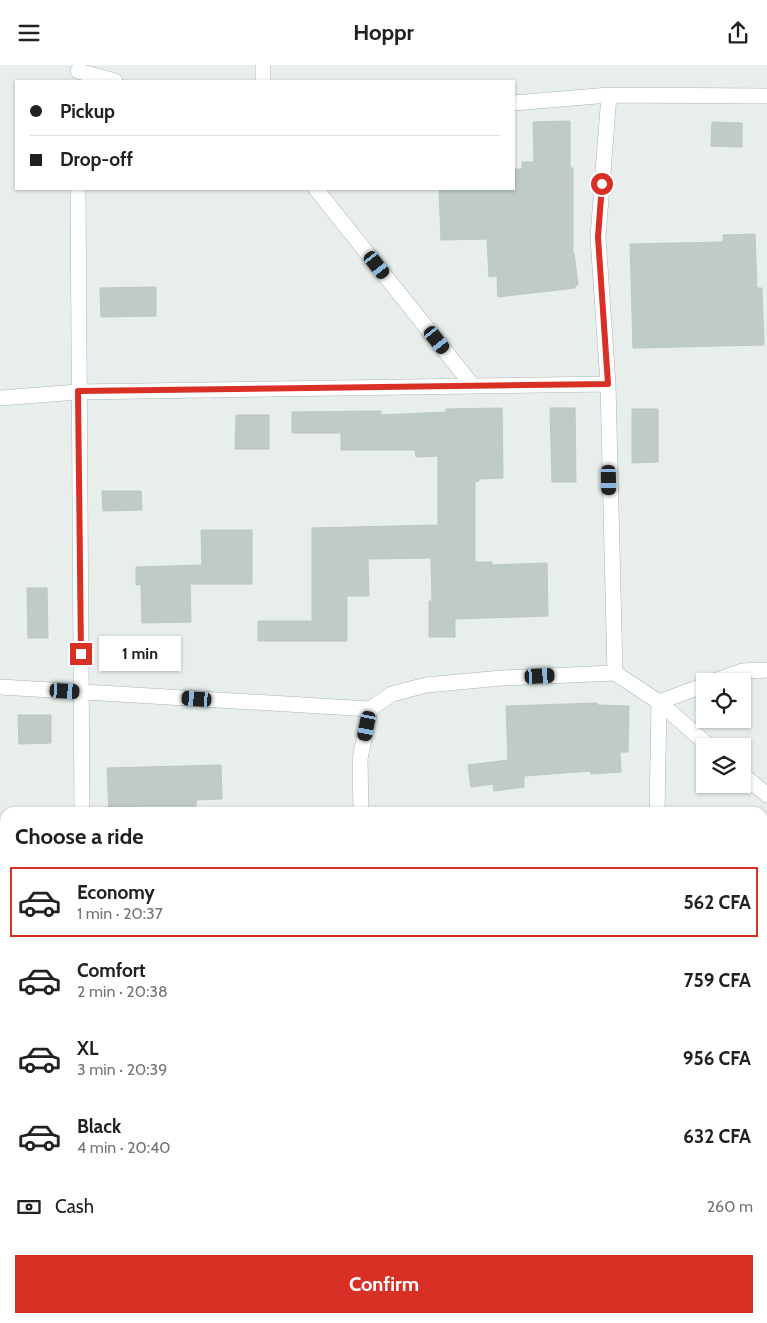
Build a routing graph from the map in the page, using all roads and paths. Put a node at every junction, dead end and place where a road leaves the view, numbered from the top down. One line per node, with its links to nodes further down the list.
1 (262, 65): 4 (street)
2 (77, 72): 3 (street)
3 (111, 80)
4 (263, 80)
5 (609, 95): 6 (street); 7 (street); 10 (street)
6 (767, 96)
7 (515, 103)
8 (78, 190): 12 (street)
9 (317, 190): 11 (street)
10 (608, 384): 11 (street); 15 (street)
11 (473, 386): 12 (street)
12 (78, 391): 13 (street); 19 (street)
13 (0, 398)
14 (767, 669): 16 (street)
15 (615, 673): 20 (street); 21 (street)
16 (736, 673)
17 (0, 687): 19 (street)
18 (696, 688): 20 (street)
19 (82, 692): 21 (street); 25 (street)
20 (659, 702): 22 (street); 27 (street)
21 (370, 709): 26 (street)
22 (699, 738)
23 (751, 782): 24 (street)
24 (767, 795)
25 (82, 807)
26 (361, 807)
27 (657, 807)

